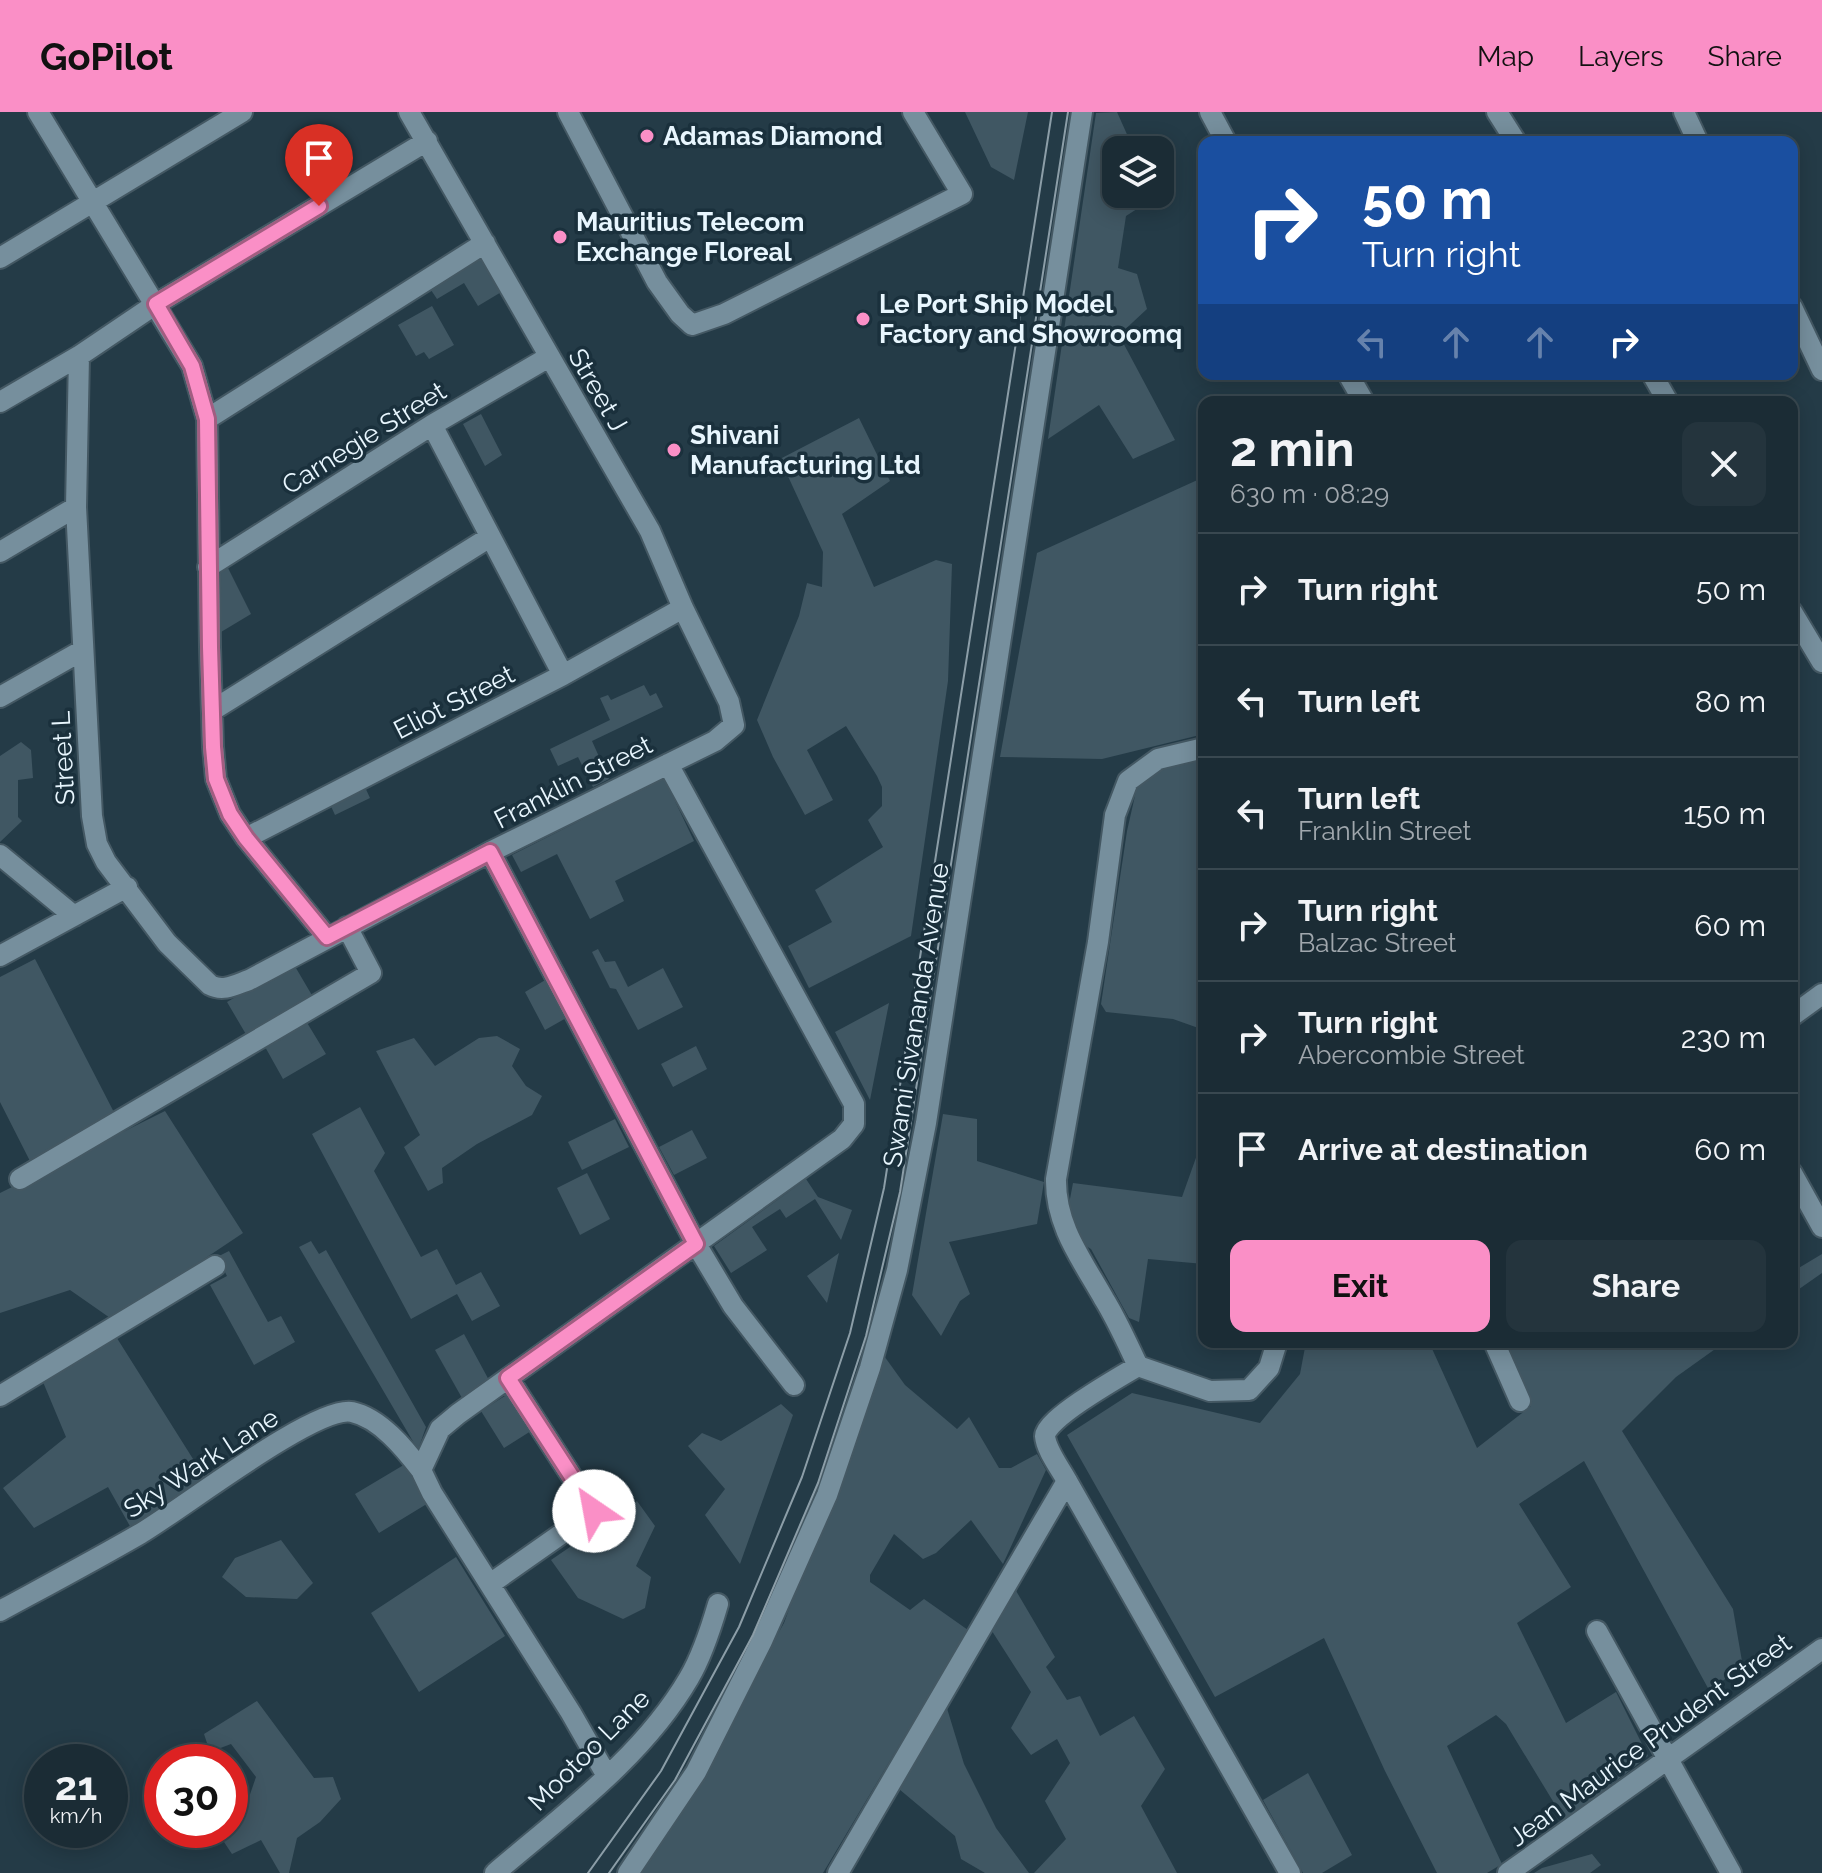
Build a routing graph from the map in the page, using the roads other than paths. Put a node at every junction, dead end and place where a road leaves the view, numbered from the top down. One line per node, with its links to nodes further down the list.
1 (38, 112): 14 (street)
2 (242, 112): 14 (street)
3 (409, 112): 13 (street, Street J)
4 (568, 112): 5 (street)
5 (913, 112)
6 (1082, 112): 71 (street, Swami Sivananda Avenue)
7 (1210, 112): 10 (street)
8 (1497, 112): 11 (street)
9 (1684, 112): 12 (street)
10 (1223, 136)
11 (1512, 136)
12 (1695, 136)
13 (427, 141): 15 (street, Street J); 17 (street)
14 (92, 202): 16 (street); 17 (street)
15 (485, 243): 20 (street, Street J); 23 (street)
16 (0, 258)
17 (156, 304): 19 (street); 23 (street)
18 (1798, 320): 21 (street)
19 (79, 356): 22 (street); 25 (street, Street L)
20 (549, 357): 24 (street, Carnegie Street); 29 (street, Street J)
21 (1822, 370)
22 (0, 402)
23 (207, 419): 28 (street)
24 (432, 425): 26 (street); 28 (street, Carnegie Street)
25 (76, 507): 27 (street); 31 (street, Street L)
26 (490, 537): 33 (street); 36 (street)
27 (0, 552)
28 (208, 567): 36 (street)
29 (683, 608): 33 (street, Eliot Street); 35 (street, Street J)
30 (1798, 636): 32 (street)
31 (83, 650): 34 (street); 42 (street, Street L)
32 (1822, 662)
33 (563, 675): 39 (street, Eliot Street)
34 (0, 697)
35 (729, 702): 38 (street, Franklin Street)
36 (213, 710): 39 (street)
37 (1198, 749): 56 (street)
38 (668, 764): 40 (street, Franklin Street); 52 (street)
39 (246, 838): 45 (street)
40 (490, 852): 44 (street, Franklin Street); 52 (street)
41 (0, 855): 43 (street)
42 (127, 887): 43 (street); 45 (street, Street L)
43 (74, 916): 46 (street)
44 (347, 927): 45 (street, Franklin Street); 49 (street)
45 (327, 937)
46 (0, 956)
47 (1822, 994): 48 (street)
48 (1798, 1012)
49 (20, 1179)
50 (1798, 1184): 51 (street)
51 (1822, 1227)
52 (696, 1244): 57 (street); 58 (street)
53 (215, 1266): 59 (street)
54 (1275, 1348): 56 (street)
55 (1497, 1348): 60 (street)
56 (1138, 1366): 62 (street)
57 (508, 1378): 61 (street); 63 (street)
58 (794, 1385)
59 (0, 1396)
60 (1520, 1401)
61 (421, 1470): 63 (street, Sky Wark Lane); 65 (street, Sky Wark Lane)
62 (1067, 1481): 72 (street); 73 (street)
63 (490, 1584): 69 (street, Sky Wark Lane)
64 (718, 1604): 69 (street, Mootoo Lane)
65 (0, 1611)
66 (1597, 1631): 68 (street)
67 (1822, 1649): 68 (street, Jean Maurice Prudent Street)
68 (1670, 1760): 74 (street, Jean Maurice Prudent Street); 75 (street)
69 (607, 1776): 70 (street, Mootoo Lane)
70 (495, 1873)
71 (628, 1873)
72 (838, 1873)
73 (1290, 1873)
74 (1508, 1873)
75 (1731, 1873)

